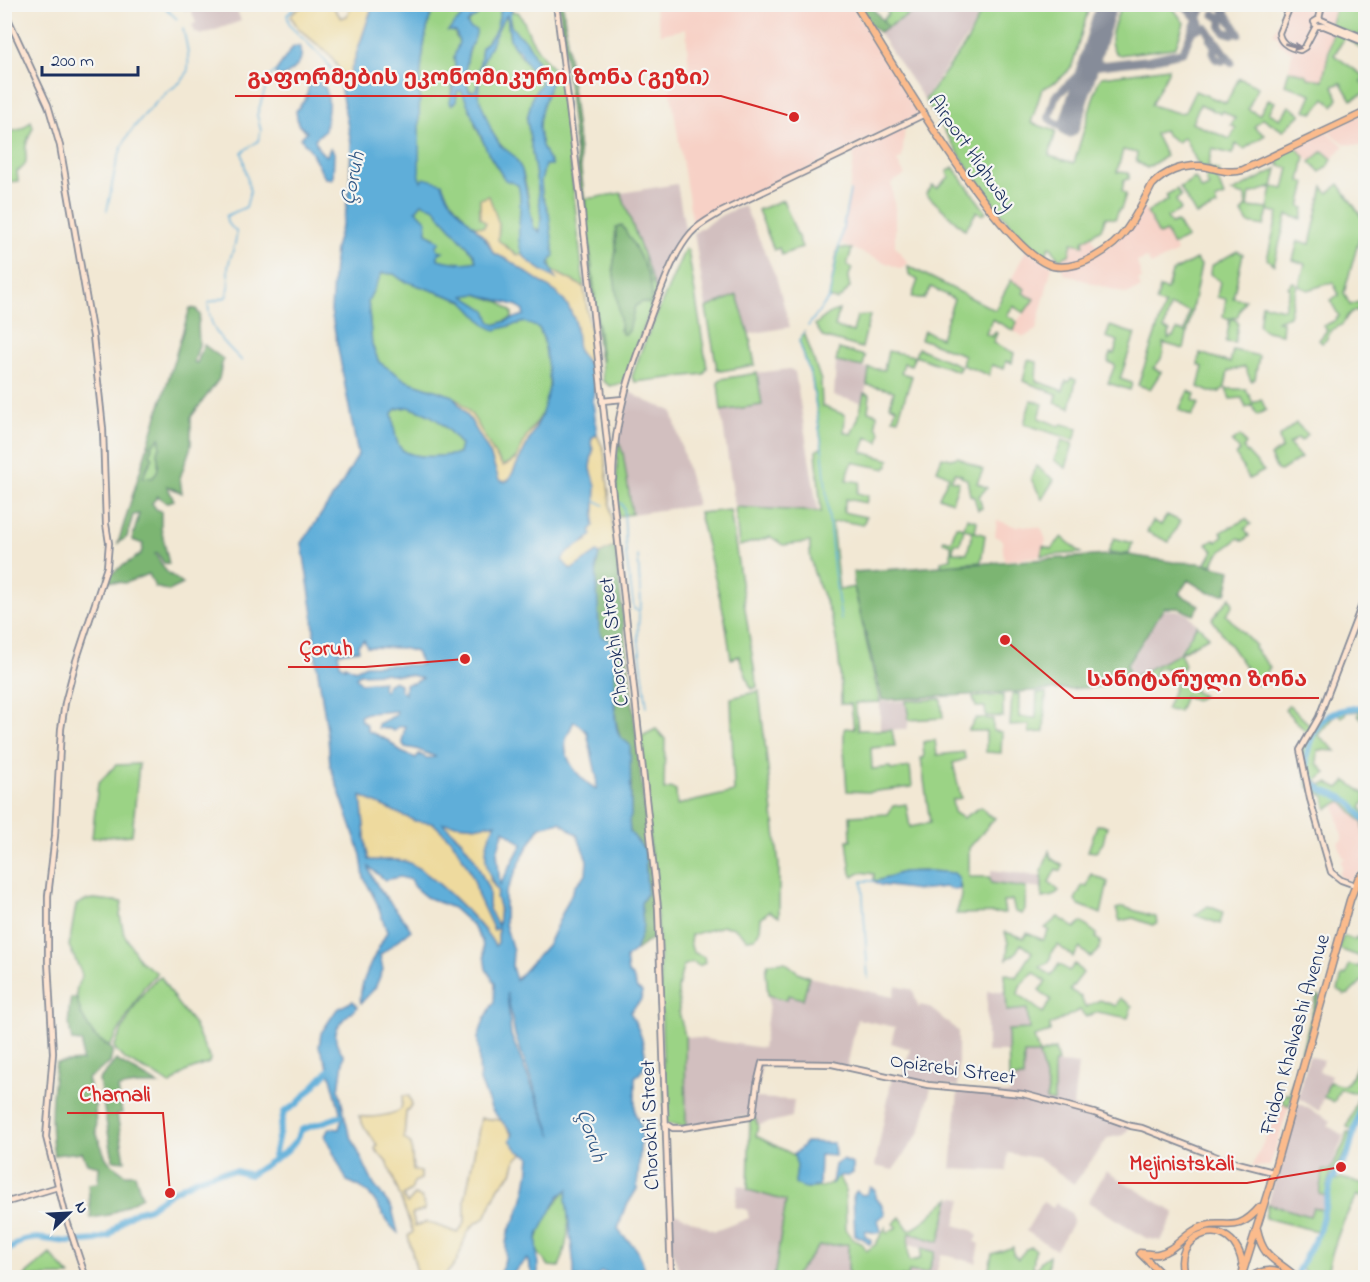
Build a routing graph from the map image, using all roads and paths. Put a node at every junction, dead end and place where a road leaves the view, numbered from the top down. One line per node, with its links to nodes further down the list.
1 (556, 4): 11 (street, Chorokhi Street)
2 (855, 4): 9 (highway, Airport Highway)
3 (1291, 4): 6 (street, one-way to 6)
4 (1322, 4): 6 (street)
5 (4, 10): 18 (street)
6 (1319, 23): 7 (street)
7 (1365, 41)
8 (1365, 111): 9 (highway, Airport Highway)
9 (925, 114): 10 (street)
10 (623, 399): 11 (street); 12 (street)
11 (602, 401): 12 (street, Chorokhi Street)
12 (613, 503): 16 (street, Chorokhi Street)
13 (1365, 594): 15 (street)
14 (1365, 871): 15 (highway, Fridon Khalvashi Avenue)
15 (1355, 885): 17 (highway, Fridon Khalvashi Avenue)
16 (664, 1123): 17 (street, Opizrebi Street); 24 (street, Chorokhi Street)
17 (1273, 1172): 20 (highway, Fridon Khalvashi Avenue)
18 (58, 1187): 19 (street); 23 (street)
19 (4, 1200)
20 (1262, 1204): 21 (highway, Fridon Khalvashi Avenue); 25 (highway)
21 (1256, 1227): 22 (highway, Fridon Khalvashi Avenue); 29 (highway)
22 (1242, 1274): 26 (highway)
23 (86, 1278)
24 (671, 1278)
25 (1162, 1278)
26 (1186, 1278)
27 (1250, 1278): 28 (highway)
28 (1287, 1278)
29 (1297, 1278)

